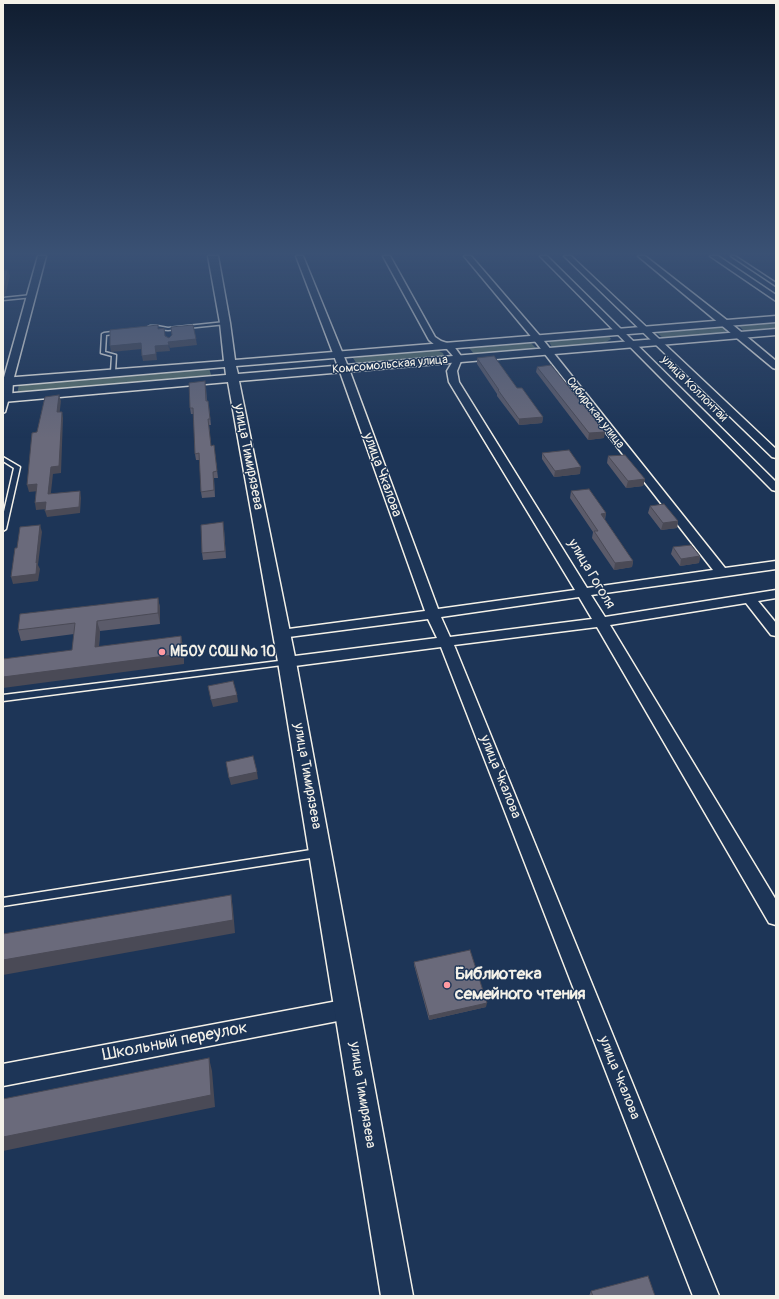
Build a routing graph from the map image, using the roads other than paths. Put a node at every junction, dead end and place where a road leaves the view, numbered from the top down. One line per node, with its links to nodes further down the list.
1 (26, 317): 30 (street)
2 (224, 317): 10 (street, улица Тимирязева)
3 (323, 317): 26 (street, улица Чкалова)
4 (420, 317): 23 (street)
5 (519, 317): 20 (street, Сибирская улица)
6 (604, 317): 16 (street, улица Коллонтай)
7 (629, 317): 14 (street, улица Коллонтай)
8 (717, 317): 11 (street)
9 (776, 319): 11 (street, Комсомольская улица)
10 (225, 323): 13 (lane); 28 (street, улица Тимирязева)
11 (725, 323): 14 (street, Комсомольская улица); 19 (street)
12 (142, 328): 13 (lane)
13 (168, 329): 18 (lane)
14 (643, 330): 16 (street, Комсомольская улица); 21 (street, улица Коллонтай)
15 (125, 332): 29 (lane)
16 (620, 332): 20 (street, Комсомольская улица); 22 (street, улица Коллонтай)
17 (776, 332): 19 (street, Комсомольская улица)
18 (168, 335)
19 (738, 335): 21 (street, Комсомольская улица); 27 (street)
20 (537, 338): 23 (street, Комсомольская улица); 24 (street, Сибирская улица)
21 (656, 342): 22 (street, Комсомольская улица); 33 (street, улица Коллонтай)
22 (632, 344): 24 (street, Комсомольская улица); 35 (street, улица Коллонтай)
23 (449, 346): 25 (street); 26 (street, Комсомольская улица)
24 (547, 352): 25 (street, Комсомольская улица); 38 (street, Сибирская улица)
25 (458, 360): 26 (street, Комсомольская улица); 39 (street, улица Гоголя)
26 (341, 362): 28 (street, Комсомольская улица); 42 (street, улица Чкалова)
27 (776, 366)
28 (231, 371): 29 (street, Комсомольская улица); 31 (street, Комсомольская улица); 45 (street, улица Тимирязева)
29 (114, 372): 30 (street, Комсомольская улица)
30 (5, 382): 31 (street)
31 (5, 398): 32 (lane)
32 (3, 412)
33 (776, 455)
34 (3, 459): 36 (lane)
35 (776, 488)
36 (3, 529)
37 (776, 565): 38 (street)
38 (721, 572): 39 (street)
39 (584, 593): 42 (street); 43 (street, улица Гоголя)
40 (776, 594): 41 (street)
41 (749, 598): 43 (street); 44 (street)
42 (433, 614): 45 (street); 46 (street, улица Чкалова)
43 (602, 622): 46 (street); 51 (street, улица Гоголя)
44 (776, 632)
45 (281, 634): 47 (street, улица Тимирязева)
46 (446, 642): 47 (street); 55 (street, улица Чкалова)
47 (287, 662): 48 (lane); 49 (street, улица Тимирязева)
48 (3, 698)
49 (320, 853): 50 (lane); 52 (street, улица Тимирязева)
50 (3, 902)
51 (776, 917)
52 (348, 1009): 53 (street, Школьный переулок); 54 (street, улица Тимирязева)
53 (3, 1075)
54 (397, 1296)
55 (706, 1296)

